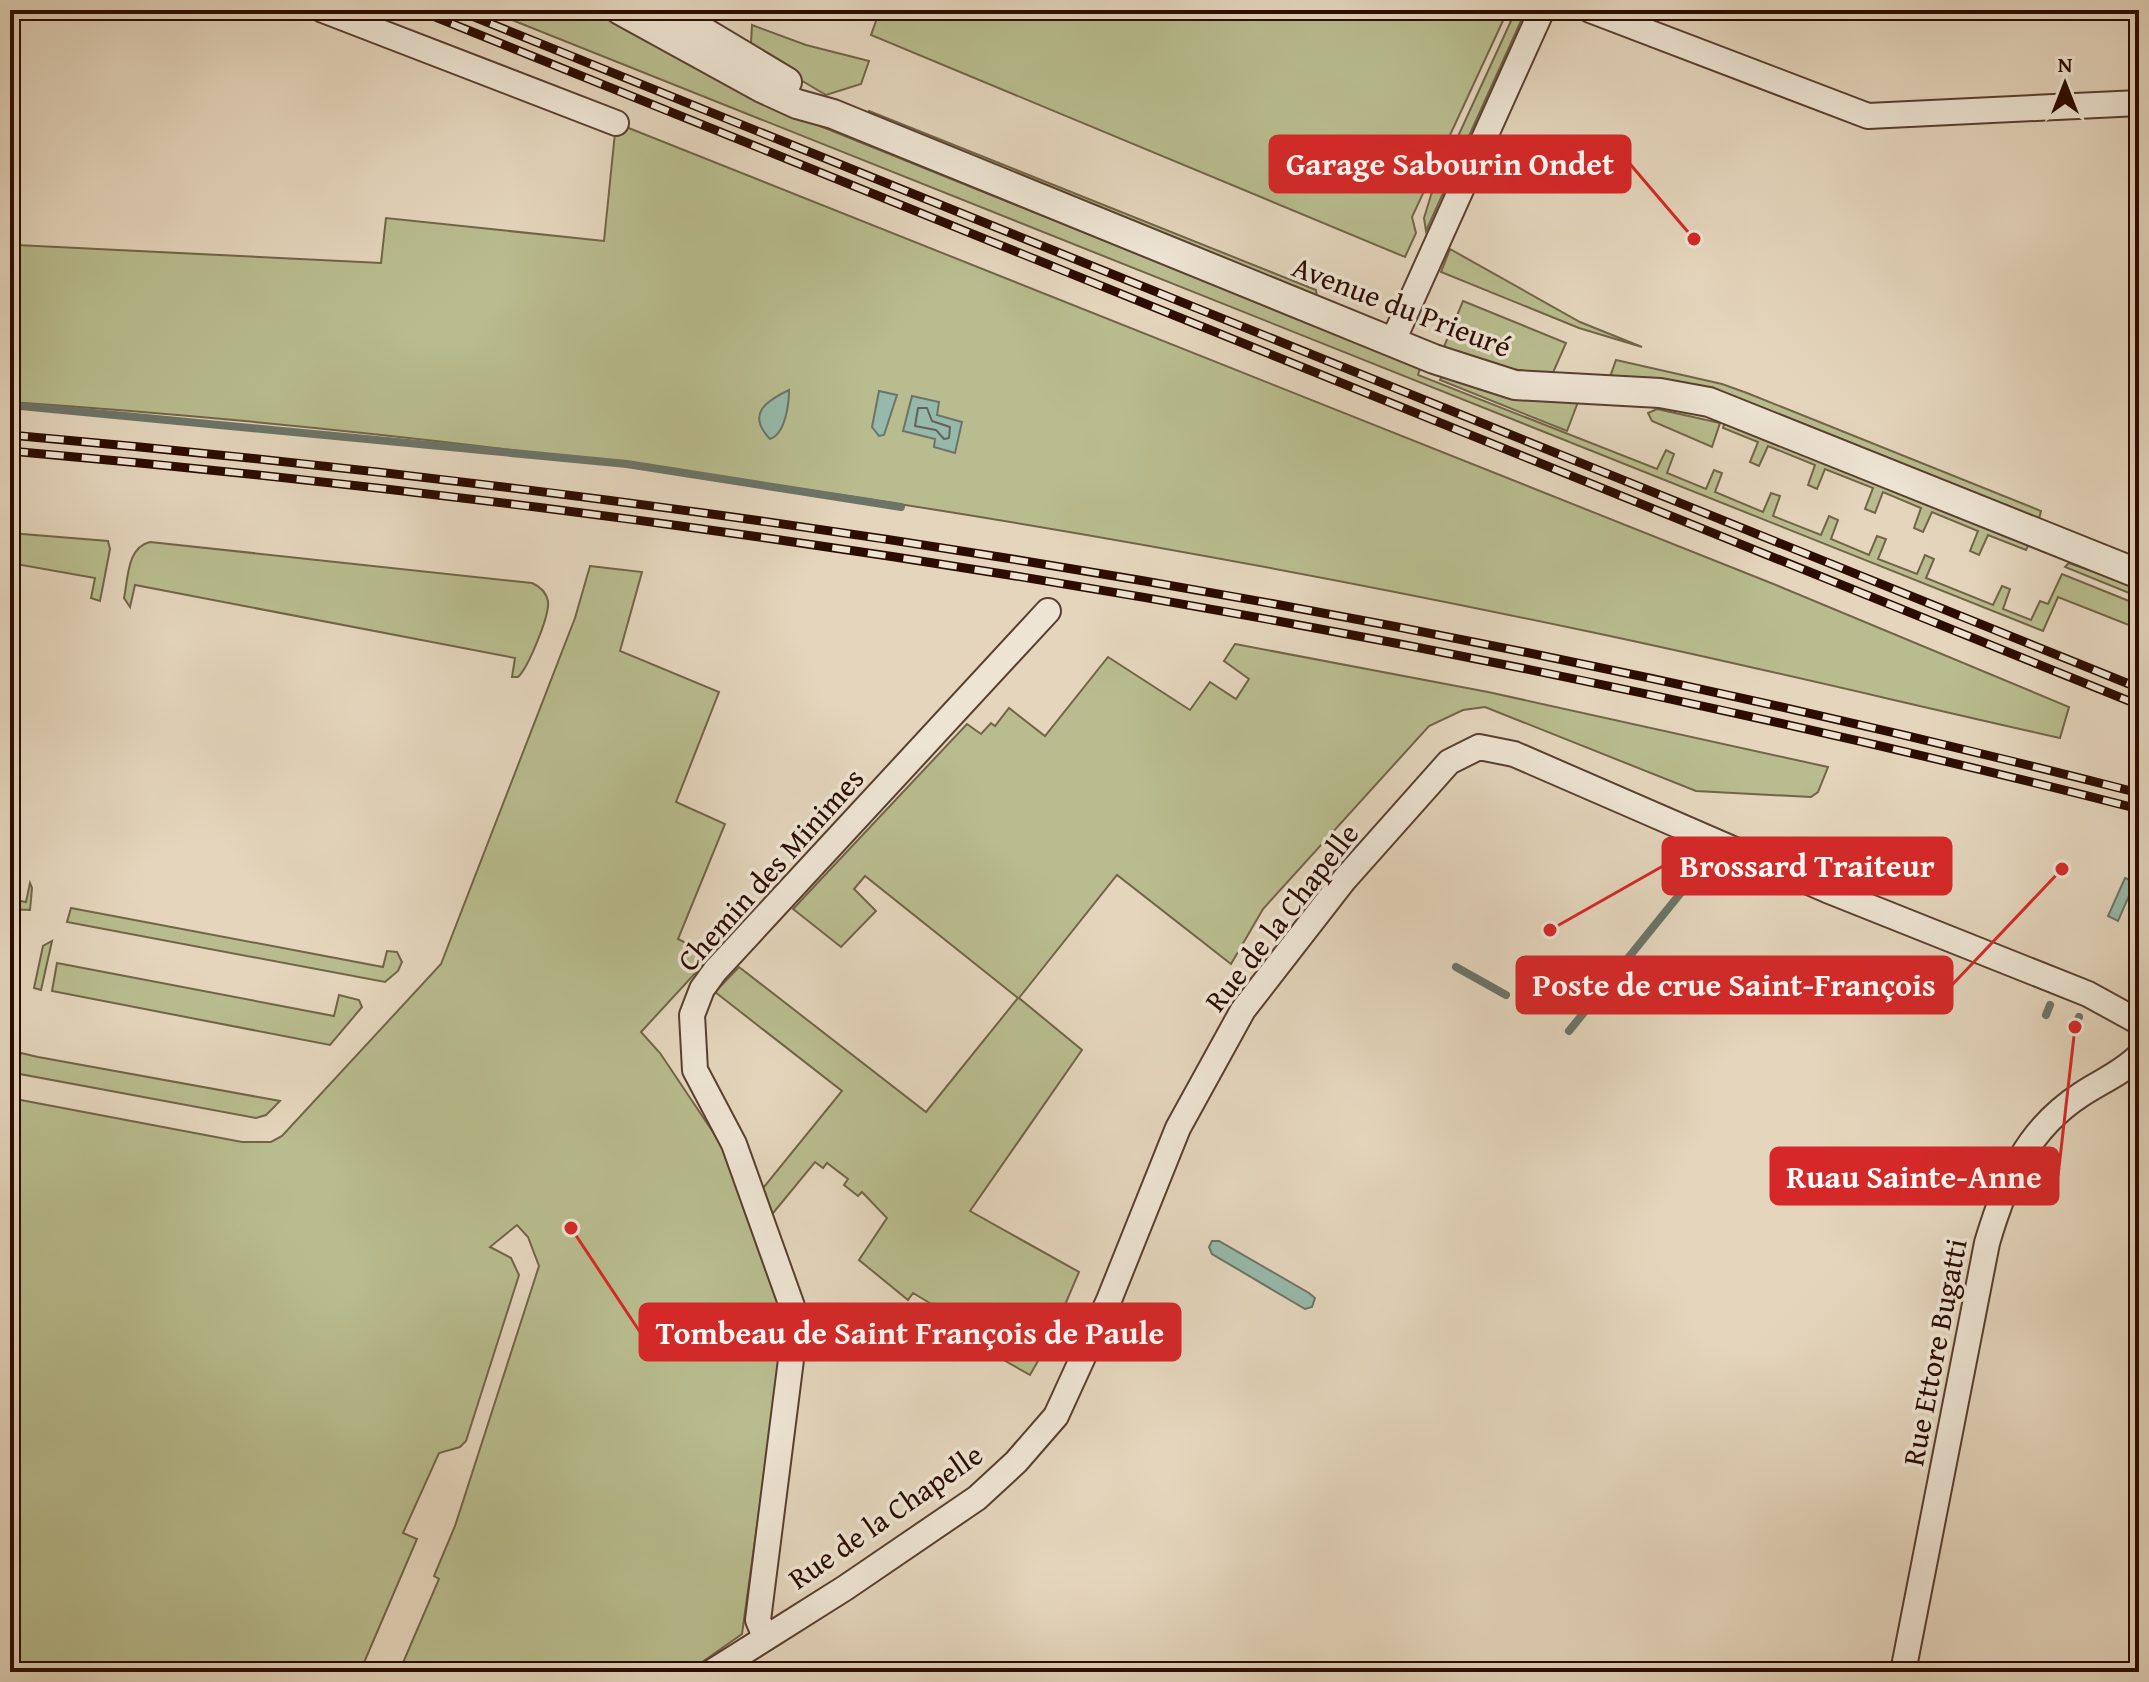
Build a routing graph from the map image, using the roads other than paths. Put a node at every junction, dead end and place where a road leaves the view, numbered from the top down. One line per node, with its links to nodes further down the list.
1 (323, 10): 8 (street)
2 (620, 10): 7 (street, Avenue du Prieuré)
3 (667, 10): 7 (street, Avenue du Prieuré)
4 (1542, 10): 9 (street)
5 (1590, 10): 6 (street)
6 (2139, 103)
7 (833, 114): 9 (street, Avenue du Prieuré)
8 (616, 123)
9 (1392, 343): 10 (street, Avenue du Prieuré)
10 (2139, 574)
11 (1048, 611): 14 (street, Chemin des Minimes)
12 (2139, 1022): 14 (street, Rue de la Chapelle)
13 (2139, 1056): 16 (street, Rue Ettore Bugatti)
14 (765, 1637): 15 (street, Rue de la Chapelle)
15 (712, 1672)
16 (1903, 1672)

